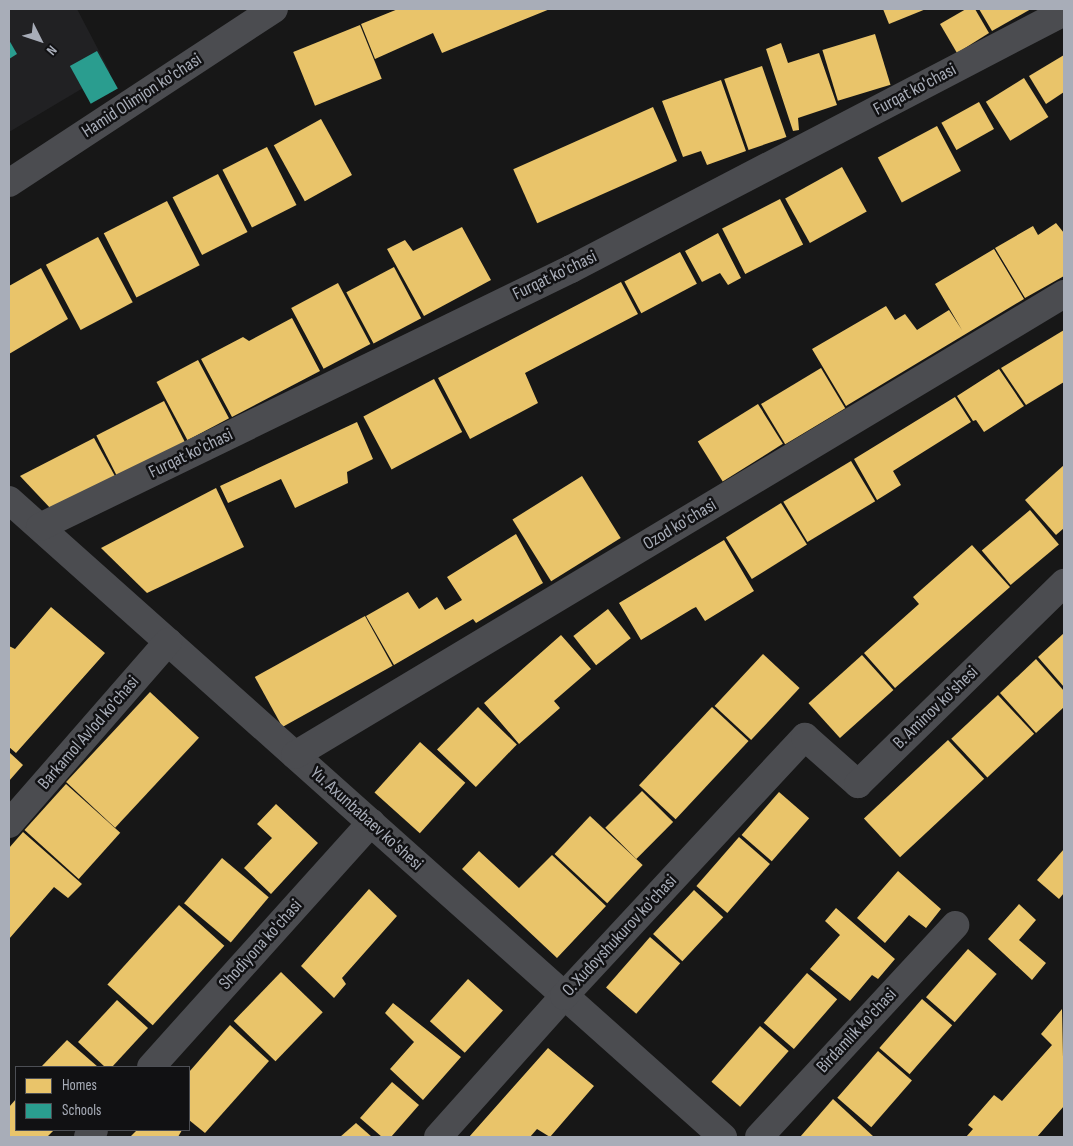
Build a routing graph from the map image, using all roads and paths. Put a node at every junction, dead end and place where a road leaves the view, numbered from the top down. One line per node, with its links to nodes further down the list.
1 (274, 9): 3 (street, Hamid Olimjon ko'chasi)
2 (1064, 12): 6 (street, Furqat ko'chasi)
3 (9, 183)
4 (1064, 294): 10 (street, Ozod ko'chasi)
5 (9, 500): 6 (street, Yu. Axunbabaev ko'shesi)
6 (40, 528): 8 (street, Yu. Axunbabaev ko'shesi)
7 (1064, 583): 9 (street, B. Aminov ko'shesi)
8 (168, 642): 10 (street, Yu. Axunbabaev ko'shesi); 12 (street, Barkamol Avlod ko'chasi)
9 (805, 737): 14 (street, O. Xudoyshukurov ko'chasi)
10 (295, 755): 11 (street, Yu. Axunbabaev ko'shesi)
11 (371, 823): 14 (street, Yu. Axunbabaev ko'shesi); 15 (street, Shodiyona ko'chasi)
12 (9, 824)
13 (955, 925): 18 (street, Birdamlik ko'chasi)
14 (564, 996): 16 (street, O. Xudoyshukurov ko'chasi); 17 (street, Yu. Axunbabaev ko'shesi)
15 (151, 1066)
16 (438, 1137)
17 (723, 1137)
18 (760, 1137)

